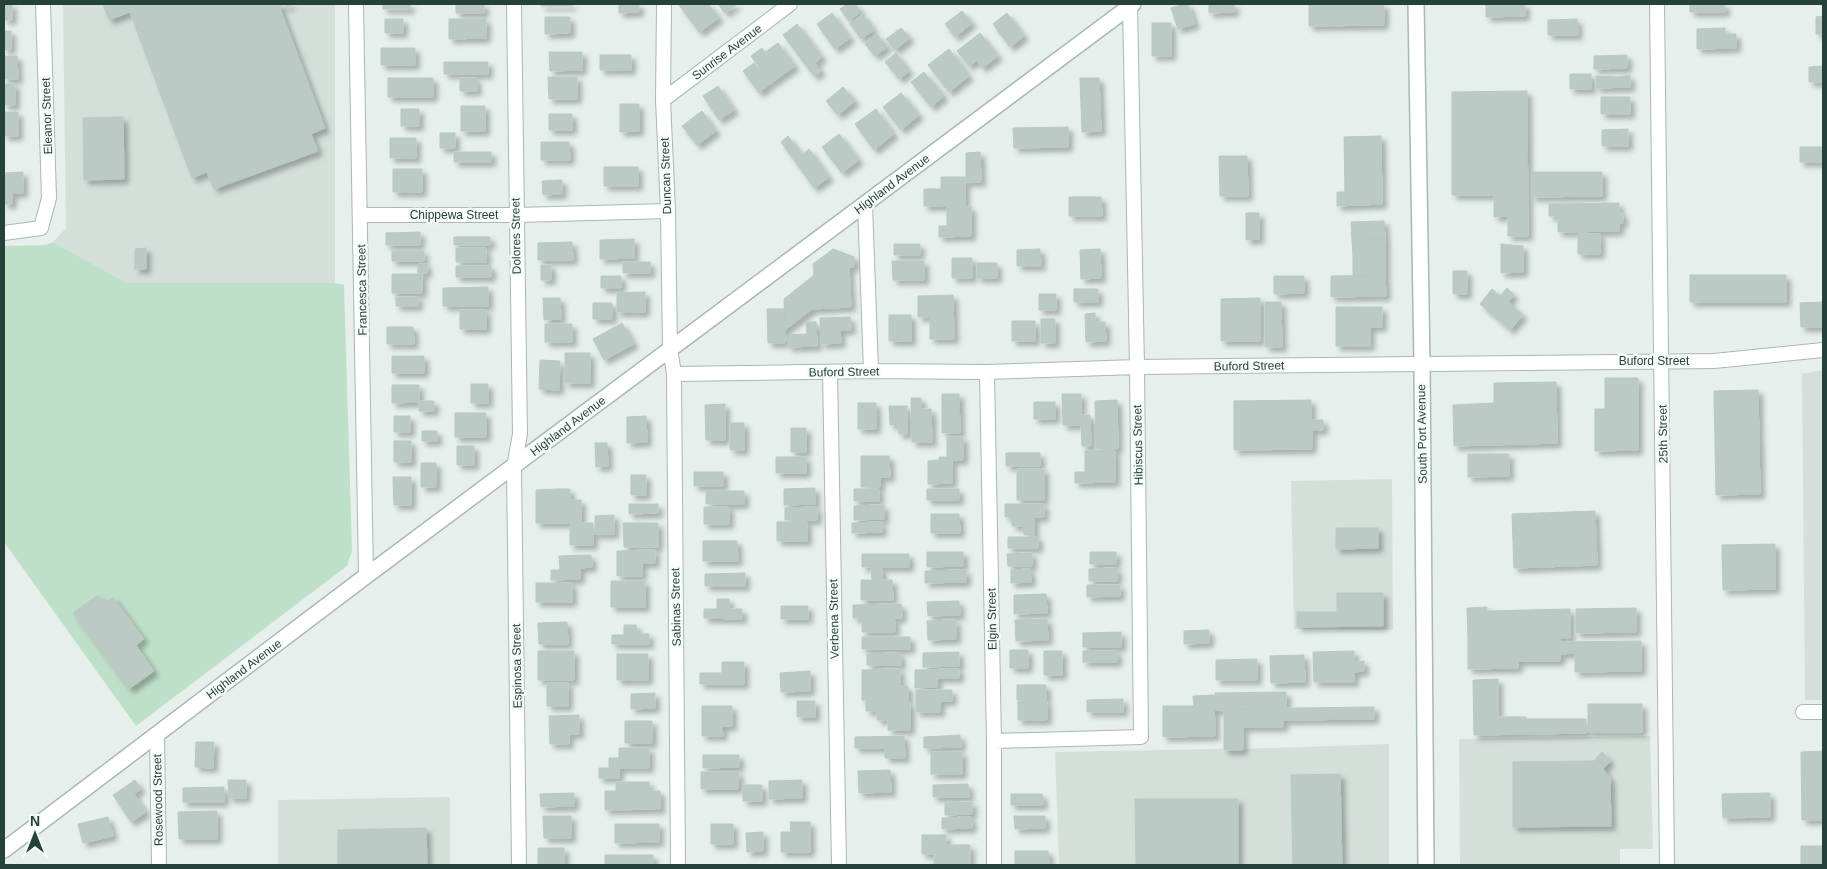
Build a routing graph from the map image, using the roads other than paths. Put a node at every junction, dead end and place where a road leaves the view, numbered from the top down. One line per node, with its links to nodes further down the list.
1 (43, 4): 14 (street, Eleanor Street)
2 (356, 4): 12 (street, Francesca Street)
3 (514, 4): 13 (street, Dolores Street)
4 (664, 4): 9 (street, Duncan Street)
5 (790, 4): 9 (street, Sunrise Avenue)
6 (1416, 4): 18 (street, South Port Avenue)
7 (1657, 4): 17 (street, 25th Street)
8 (1131, 5): 10 (street, Highland Avenue); 19 (street, Hibiscus Street)
9 (663, 100): 11 (street, Duncan Street)
10 (865, 204): 15 (street, Highland Avenue); 21 (street)
11 (668, 211): 13 (street, Chippewa Street); 15 (street, Duncan Street)
12 (361, 215): 13 (street, Chippewa Street); 25 (street, Francesca Street)
13 (516, 215): 24 (street, Dolores Street)
14 (4, 233)
15 (670, 348): 23 (street, Sabinas Street); 24 (street, Highland Avenue)
16 (1823, 350): 17 (street, Buford Street)
17 (1662, 361): 18 (street, Buford Street); 37 (street, 25th Street)
18 (1422, 364): 19 (street, Buford Street); 36 (street, South Port Avenue)
19 (1137, 367): 22 (street, Buford Street); 29 (street, Hibiscus Street)
20 (830, 372): 21 (street, Buford Street); 23 (street, Buford Street); 34 (street, Verbena Street)
21 (871, 372): 22 (street, Buford Street)
22 (987, 372): 29 (street, Elgin Street)
23 (674, 374): 33 (street, Sabinas Street)
24 (514, 467): 25 (street, Highland Avenue); 32 (street, Espinosa Street)
25 (366, 576): 28 (street, Highland Avenue)
26 (1803, 712): 27 (street)
27 (1823, 712)
28 (157, 735): 30 (street, Highland Avenue); 31 (street, Rosewood Street)
29 (994, 741): 35 (street, Elgin Street)
30 (4, 850)
31 (159, 865)
32 (519, 865)
33 (678, 865)
34 (839, 865)
35 (994, 865)
36 (1426, 865)
37 (1667, 865)

